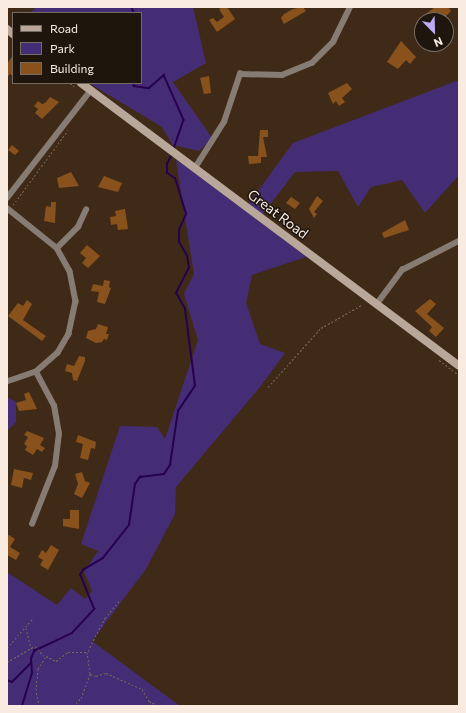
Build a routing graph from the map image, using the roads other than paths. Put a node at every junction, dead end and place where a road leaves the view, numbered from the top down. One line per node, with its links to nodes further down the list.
1 (350, 7): 4 (street)
2 (82, 84): 3 (street, Great Road)
3 (91, 90): 4 (street, Great Road); 5 (street)
4 (195, 168): 10 (street, Great Road)
5 (7, 198)
6 (10, 207): 9 (street)
7 (86, 210): 9 (street)
8 (459, 240): 10 (street)
9 (57, 248): 13 (street)
10 (376, 304): 11 (street, Great Road)
11 (455, 359): 12 (street, Great Road)
12 (459, 366)
13 (36, 372): 14 (street); 15 (street)
14 (7, 382)
15 (32, 524)

